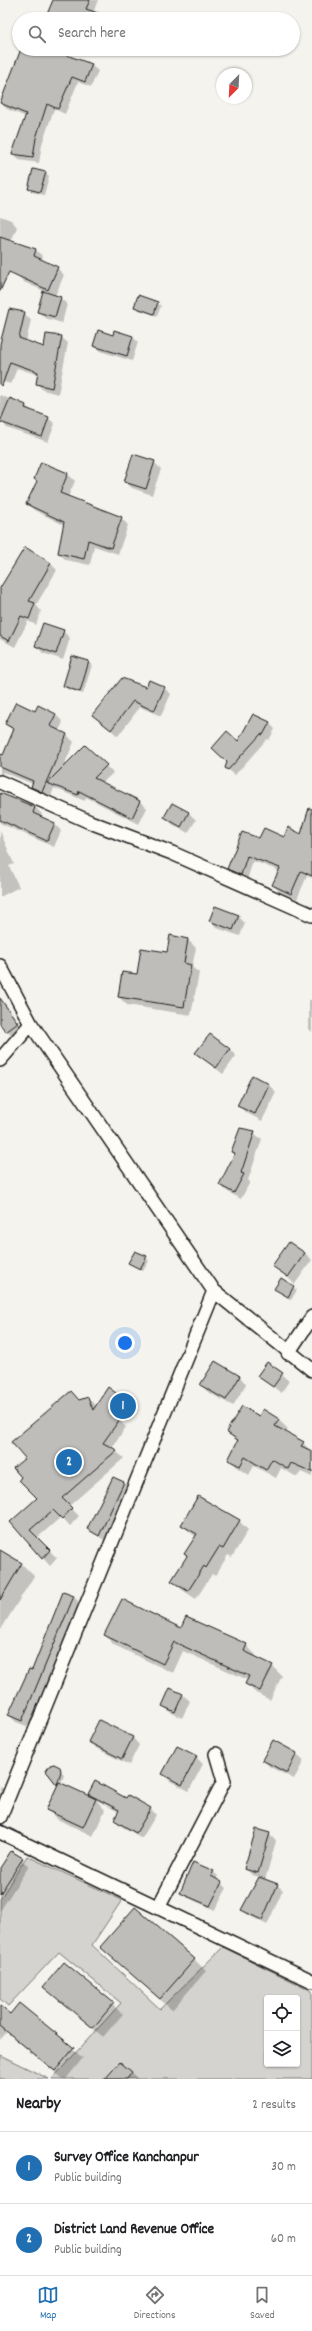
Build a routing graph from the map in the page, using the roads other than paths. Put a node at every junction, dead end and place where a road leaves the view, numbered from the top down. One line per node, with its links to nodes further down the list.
1 (0, 782): 2 (street)
2 (312, 916)
3 (0, 966): 4 (street)
4 (31, 1024): 5 (street); 6 (street)
5 (0, 1060)
6 (214, 1291): 8 (street); 11 (street)
7 (312, 1317): 8 (street)
8 (288, 1353): 9 (street)
9 (312, 1370)
10 (216, 1754): 13 (street)
11 (0, 1817)
12 (0, 1832): 13 (street)
13 (158, 1908): 14 (street)
14 (312, 1981)

